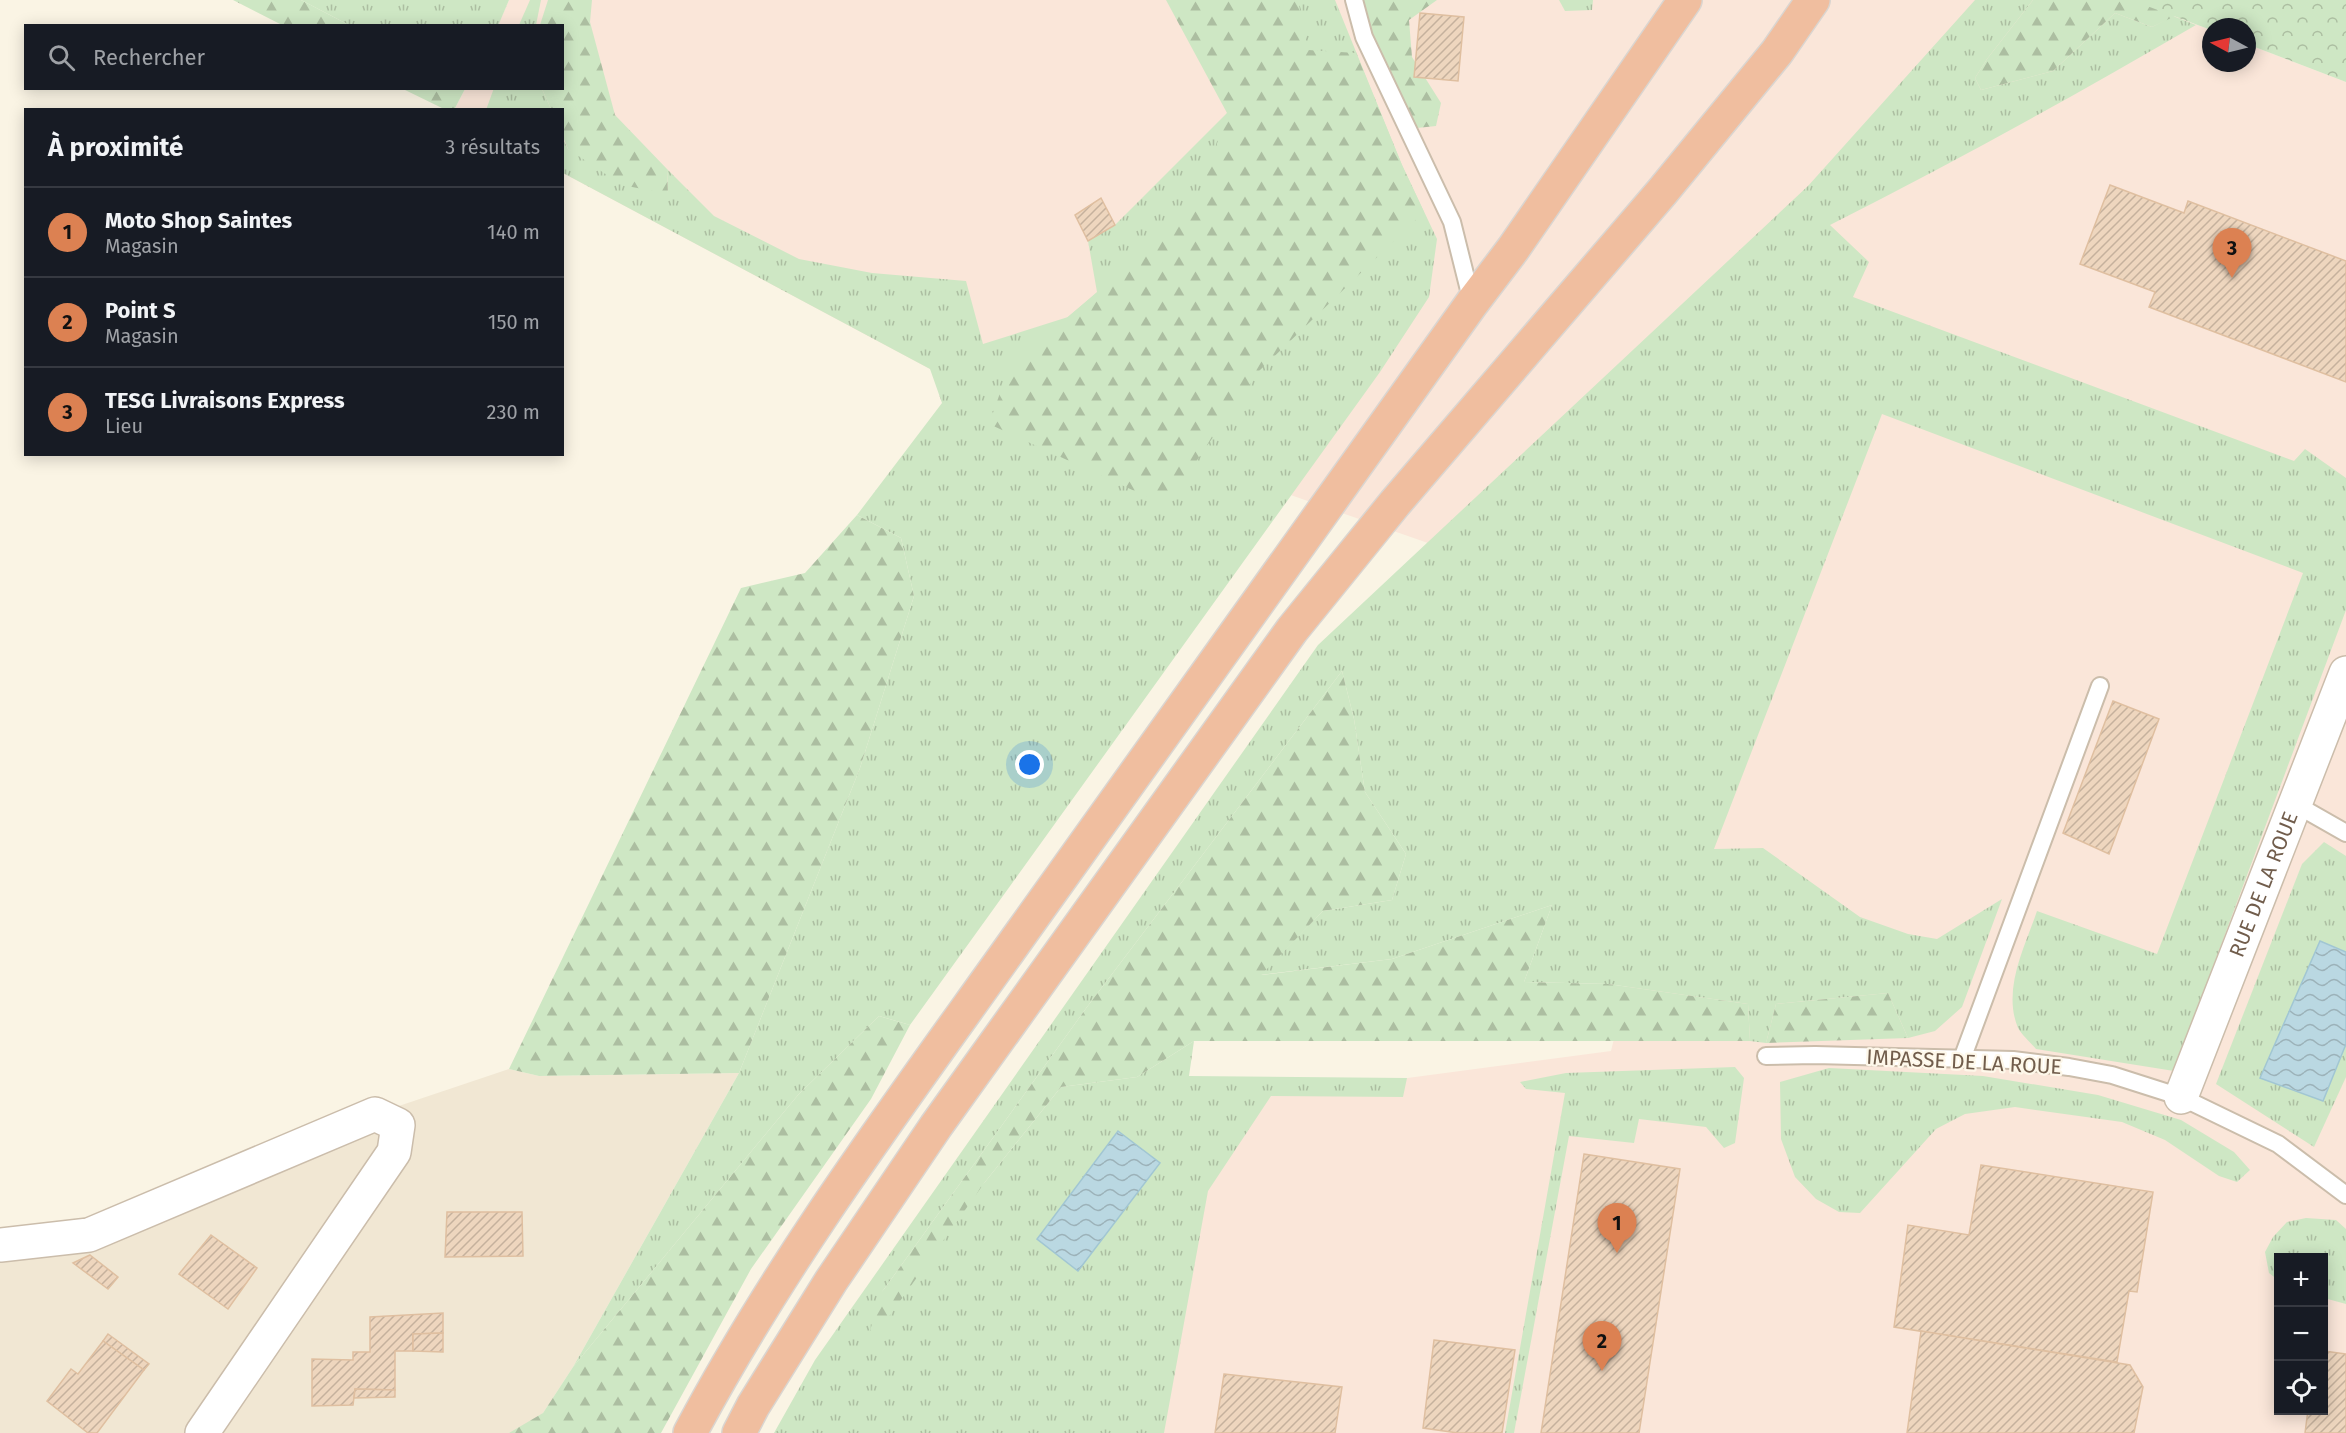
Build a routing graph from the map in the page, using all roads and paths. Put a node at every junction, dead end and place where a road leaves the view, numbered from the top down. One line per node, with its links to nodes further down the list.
1 (1354, 0): 4 (lane)
2 (1685, 0): 4 (highway)
3 (1813, 0): 16 (highway)
4 (1472, 303): 15 (highway)
5 (2346, 673): 7 (street, RUE DE LA ROUE)
6 (2100, 686): 10 (lane)
7 (2295, 804): 8 (lane); 11 (street, RUE DE LA ROUE)
8 (2346, 833)
9 (1766, 1056): 10 (lane, IMPASSE DE LA ROUE)
10 (1962, 1059): 11 (lane, IMPASSE DE LA ROUE)
11 (2181, 1097): 12 (lane, IMPASSE DE LA ROUE)
12 (2346, 1195)
13 (0, 1245): 14 (street)
14 (202, 1433)
15 (690, 1433)
16 (739, 1433)

